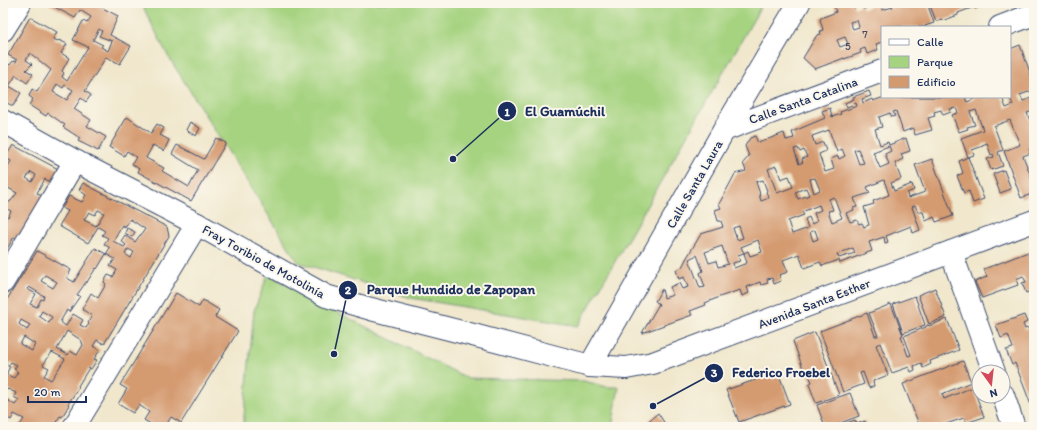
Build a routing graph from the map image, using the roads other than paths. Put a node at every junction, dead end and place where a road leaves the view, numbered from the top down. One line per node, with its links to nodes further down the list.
1 (20, 3): 5 (street)
2 (800, 3): 8 (street, Calle Santa Laura)
3 (1034, 14): 4 (street)
4 (1003, 26)
5 (3, 30)
6 (881, 71): 8 (street, Calle Santa Catalina)
7 (3, 121): 9 (street, Fray Toribio de Motolinía)
8 (724, 130): 15 (street, Calle Santa Laura)
9 (75, 161): 11 (street, Fray Toribio de Motolinía); 13 (street)
10 (1034, 221): 12 (street, Avenida Santa Esther)
11 (197, 224): 15 (street, Fray Toribio de Motolinía); 17 (street)
12 (951, 252): 14 (street); 15 (street, Avenida Santa Esther)
13 (3, 282)
14 (991, 364)
15 (590, 366)
16 (1006, 404): 18 (street)
17 (74, 427)
18 (1014, 427)

